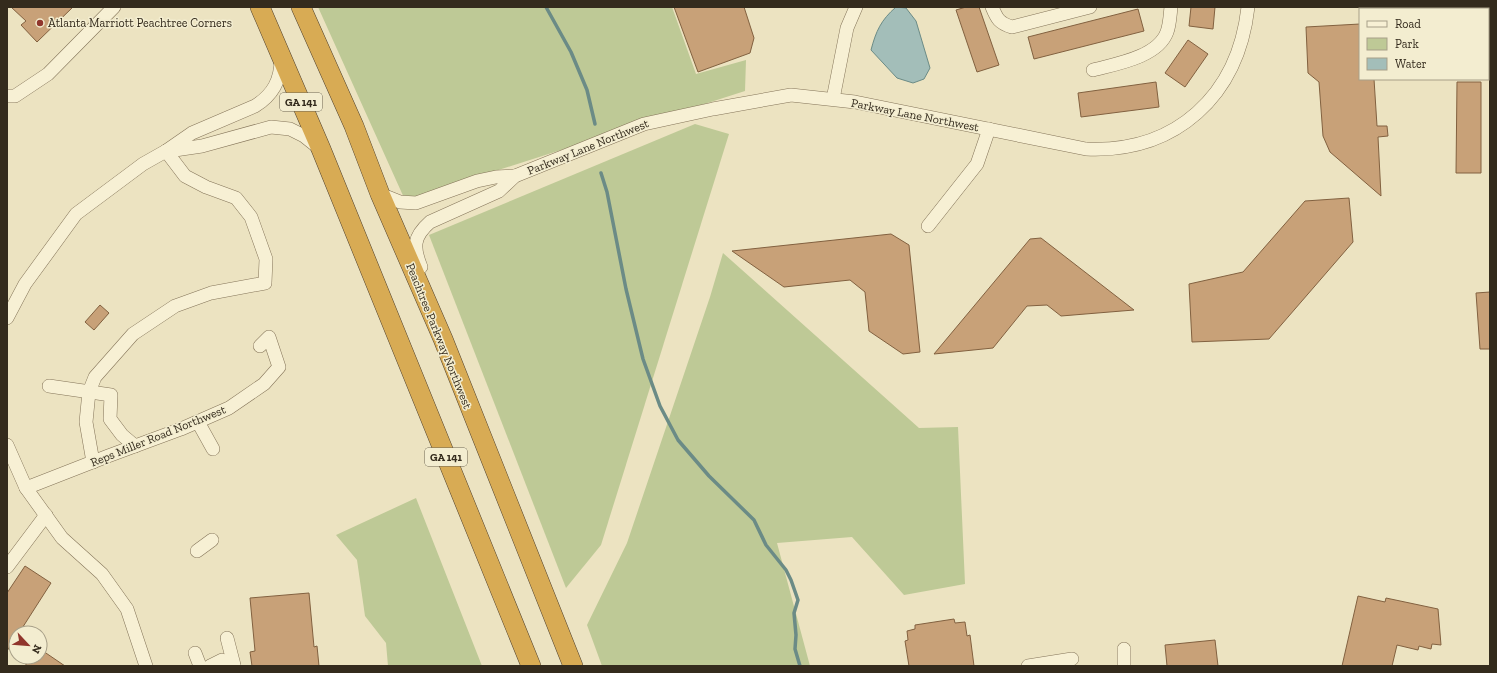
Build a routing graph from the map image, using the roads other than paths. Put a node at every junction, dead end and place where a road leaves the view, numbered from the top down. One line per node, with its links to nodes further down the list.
1 (114, 7): 11 (street)
2 (260, 7): 9 (highway, GA 141)
3 (301, 7): 17 (highway, Peachtree Parkway Northwest / GA 141)
4 (856, 7): 12 (street)
5 (992, 7): 6 (street)
6 (1090, 7)
7 (1171, 7): 10 (street)
8 (1248, 7): 13 (street, Parkway Lane Northwest)
9 (282, 55): 14 (highway, GA 141); 15 (street)
10 (1093, 70)
11 (7, 96)
12 (832, 99): 13 (street, Parkway Lane Northwest); 16 (street, Parkway Lane Northwest)
13 (989, 129): 18 (street)
14 (321, 149): 15 (street); 42 (highway, GA 141)
15 (166, 151): 19 (street); 23 (street)
16 (515, 176): 17 (street, Parkway Lane Northwest); 20 (street, Parkway Lane Northwest)
17 (380, 194): 20 (highway, Peachtree Parkway Northwest / GA 141)
18 (928, 226)
19 (7, 318)
20 (442, 339): 43 (highway, Peachtree Parkway Northwest / GA 141)
21 (260, 346): 24 (street, Reps Miller Road Northwest)
22 (49, 386): 23 (street)
23 (89, 392): 26 (street); 28 (street)
24 (198, 422): 26 (street, Reps Miller Road Northwest); 27 (street)
25 (7, 445): 29 (street)
26 (135, 446): 28 (street, Reps Miller Road Northwest)
27 (214, 449)
28 (93, 462): 29 (street, Reps Miller Road Northwest)
29 (26, 488): 30 (street)
30 (46, 515): 33 (street); 38 (street)
31 (212, 540): 32 (street)
32 (197, 550)
33 (7, 567)
34 (227, 638): 41 (street)
35 (1124, 648): 45 (street)
36 (195, 653): 39 (street)
37 (1072, 659): 44 (street)
38 (146, 666)
39 (200, 666)
40 (210, 666): 41 (street)
41 (234, 666)
42 (531, 666)
43 (573, 666)
44 (1028, 666)
45 (1124, 666)

